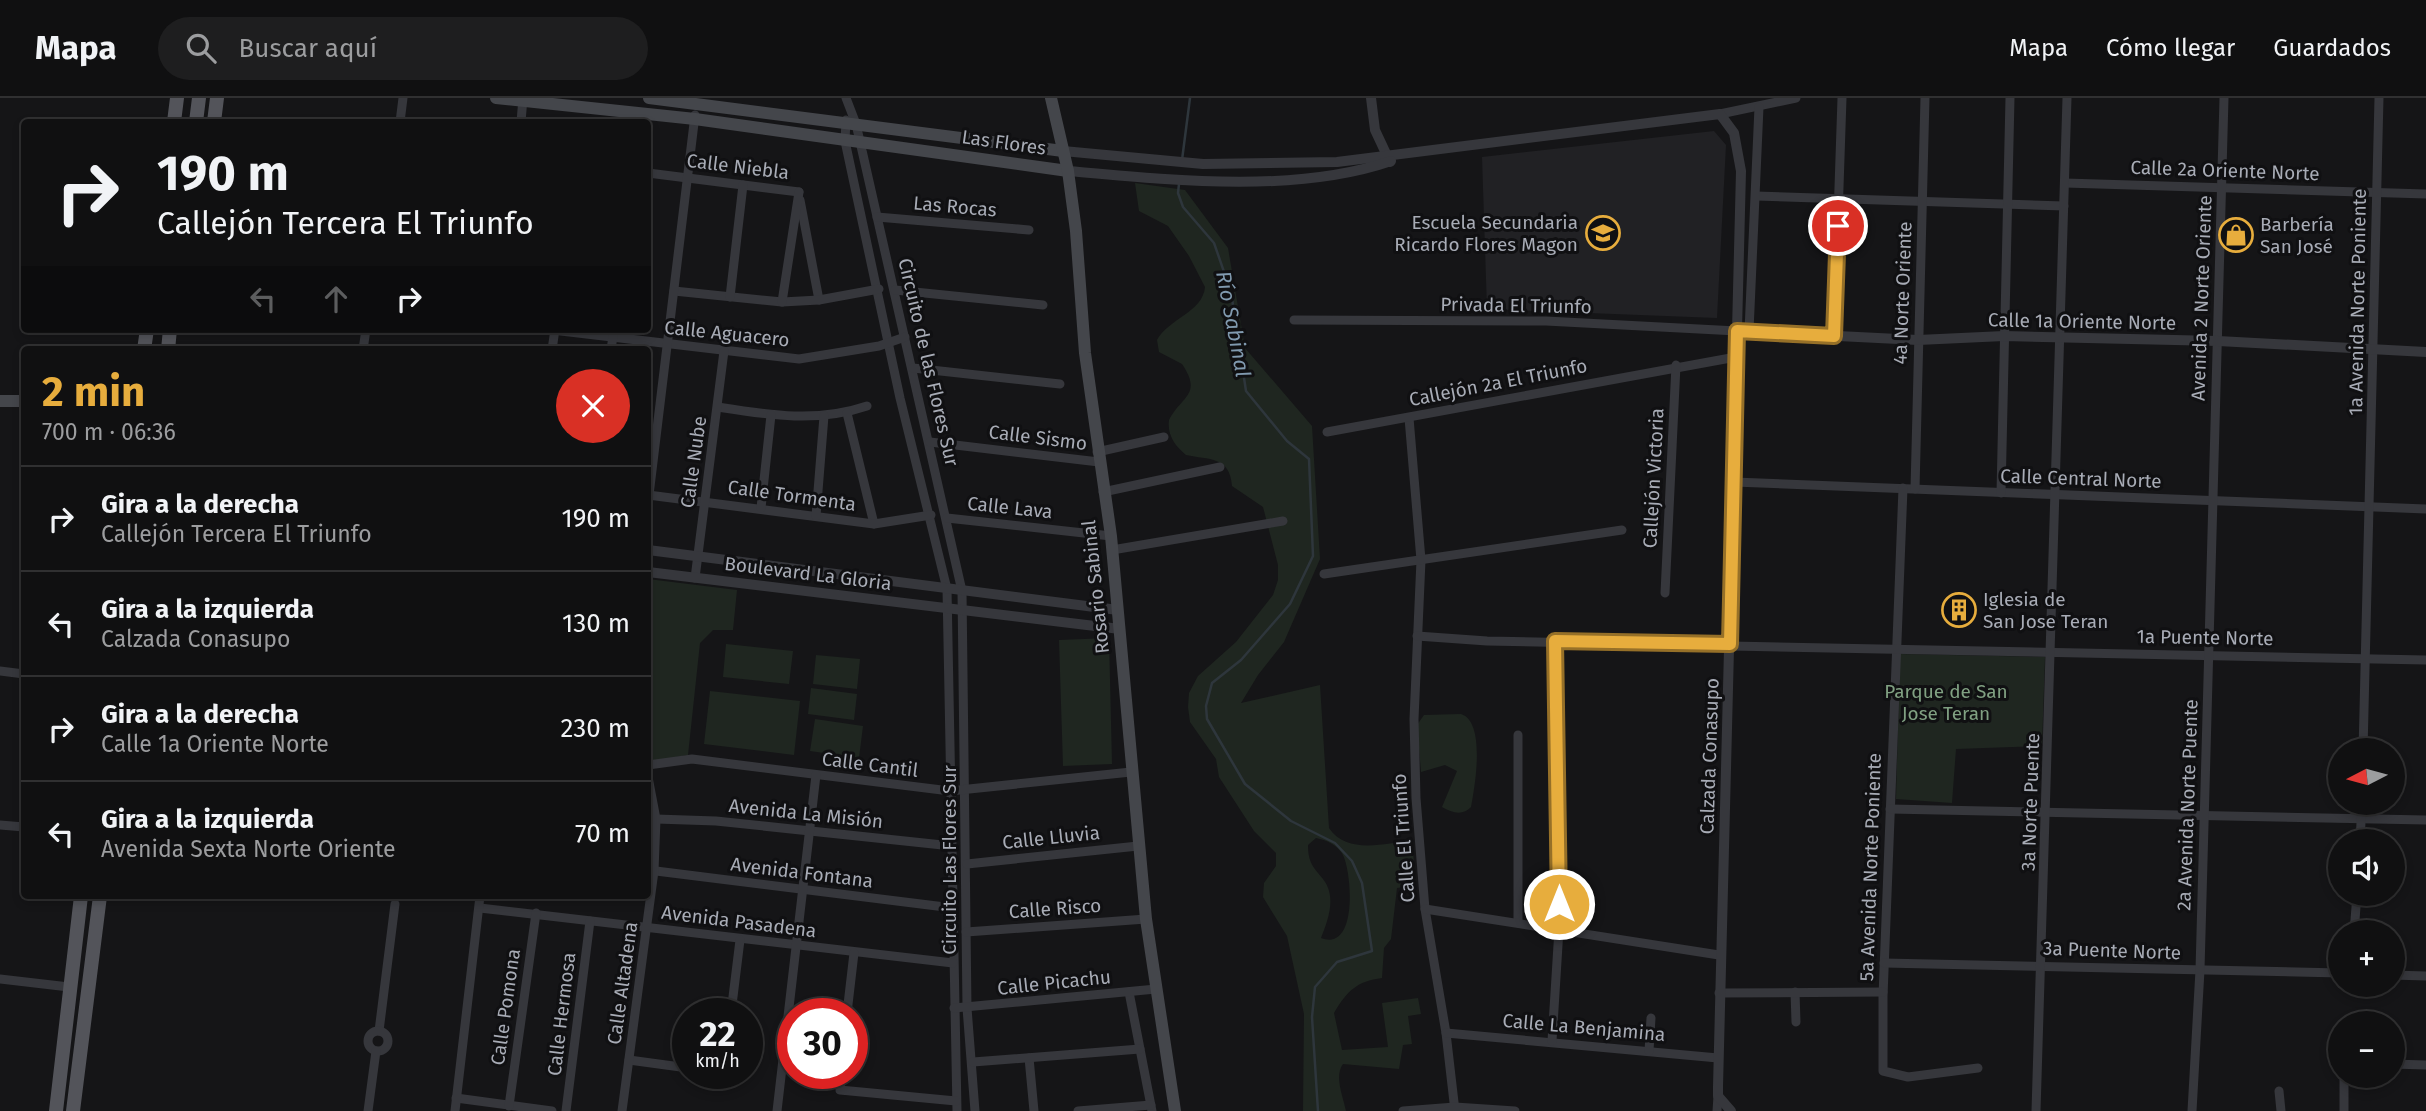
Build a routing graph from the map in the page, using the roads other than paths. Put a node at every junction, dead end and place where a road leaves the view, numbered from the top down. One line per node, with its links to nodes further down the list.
1 (177, 98): 21 (main road)
2 (199, 98): 22 (main road)
3 (217, 98): 23 (main road)
4 (403, 98): 24 (street)
5 (496, 98): 17 (main road, Las Flores)
6 (649, 98): 18 (main road)
7 (846, 98): 27 (street)
8 (1051, 98): 29 (main road, Rosario Sabinal)
9 (1371, 98): 30 (street)
10 (1796, 98): 19 (street)
11 (1842, 98): 43 (street)
12 (1924, 98): 45 (street, 4a Norte Oriente)
13 (2011, 98): 44 (street)
14 (2067, 98): 36 (street, 3a Norte Puente)
15 (2224, 98): 38 (street, Avenida 2 Norte Oriente)
16 (2379, 98): 39 (street, 1a Avenida Norte Poniente)
17 (523, 100): 25 (street); 26 (main road, Las Flores)
18 (696, 104): 26 (street); 27 (main road)
19 (1759, 107): 20 (street); 42 (street)
20 (1720, 114): 30 (street); 57 (street, Calzada Conasupo)
21 (174, 119)
22 (196, 119)
23 (214, 119)
24 (400, 119)
25 (521, 119)
26 (695, 120): 28 (main road, Las Flores); 34 (street)
27 (850, 120): 28 (street); 29 (main road)
28 (852, 141): 32 (main road, Las Flores); 47 (street, Circuito de las Flores Sur); 49 (street)
29 (1063, 151): 31 (street); 32 (main road, Rosario Sabinal)
30 (1388, 159): 31 (street); 35 (street, Las Flores)
31 (1298, 164): 35 (street)
32 (1068, 171): 35 (street, Las Flores); 86 (main road, Rosario Sabinal)
33 (651, 173): 34 (street, Calle Niebla)
34 (687, 177): 37 (street, Calle Niebla); 51 (street)
35 (1300, 178)
36 (2065, 183): 38 (street, Calle 2a Oriente Norte); 46 (street, 3a Norte Puente)
37 (743, 185): 40 (street, Calle Niebla); 52 (street)
38 (2222, 187): 39 (street, Calle 2a Oriente Norte); 65 (street, Avenida 2 Norte Oriente)
39 (2376, 191): 41 (street, Calle 2a Oriente Norte); 69 (street, 1a Avenida Norte Poniente)
40 (799, 192): 53 (street, Calle Niebla); 54 (street)
41 (2426, 194)
42 (1756, 196): 43 (street); 58 (street)
43 (1839, 199): 45 (street); 60 (street)
44 (2008, 203): 45 (street); 46 (street); 61 (street)
45 (1923, 204): 64 (street, 4a Norte Oriente)
46 (2064, 206): 63 (street, 3a Norte Puente)
47 (877, 217): 48 (street, Las Rocas); 50 (street, Circuito de las Flores Sur)
48 (1029, 230)
49 (879, 289): 53 (street); 66 (street)
50 (895, 290): 55 (street); 62 (street, Circuito de las Flores Sur)
51 (674, 291): 52 (street); 67 (street)
52 (730, 297): 54 (street)
53 (819, 300): 54 (street)
54 (782, 302)
55 (1043, 305)
56 (1294, 320): 57 (street, Privada El Triunfo)
57 (1737, 331): 58 (street, Calle 1a Oriente Norte); 71 (street, Calzada Conasupo)
58 (1749, 331): 60 (street, Calle 1a Oriente Norte)
59 (613, 334): 67 (street, Calle Aguacero)
60 (1834, 336): 64 (street, Calle 1a Oriente Norte)
61 (2004, 336): 63 (street, Calle 1a Oriente Norte); 64 (street, Calle 1a Oriente Norte); 93 (street)
62 (905, 337): 66 (street, Calle Aguacero); 73 (street, Circuito de las Flores Sur)
63 (2060, 337): 65 (street, Calle 1a Oriente Norte); 95 (street, 3a Norte Puente)
64 (1917, 340): 91 (street, 4a Norte Oriente)
65 (2218, 341): 69 (street, Calle 1a Oriente Norte); 96 (street, Avenida 2 Norte Oriente)
66 (889, 342): 68 (street, Calle Aguacero); 101 (street)
67 (666, 344): 68 (street, Calle Aguacero); 88 (street)
68 (724, 351): 78 (street, Calle Nube)
69 (2375, 351): 70 (street, Calle 1a Oriente Norte); 98 (street, 1a Avenida Norte Poniente)
70 (2426, 352)
71 (1736, 357): 72 (street, Callejón 2a El Triunfo); 89 (street, Calzada Conasupo)
72 (1676, 366): 82 (street, Callejón 2a El Triunfo); 116 (street, Callejón Victoria)
73 (913, 368): 74 (street); 85 (street, Circuito de las Flores Sur)
74 (1060, 384)
75 (0, 401): 76 (main road)
76 (21, 401)
77 (867, 406): 79 (street)
78 (718, 407): 80 (street); 97 (street, Calle Nube)
79 (847, 413): 81 (street); 105 (street)
80 (771, 415): 81 (street); 99 (street)
81 (824, 416): 102 (street)
82 (1409, 418): 83 (street, Callejón 2a El Triunfo); 110 (street, Calle El Triunfo)
83 (1327, 432)
84 (1164, 437): 86 (street)
85 (930, 442): 86 (street, Calle Sismo); 103 (street, Circuito de las Flores Sur)
86 (1098, 457): 92 (main road, Rosario Sabinal)
87 (1220, 467): 92 (street)
88 (651, 470)
89 (1734, 482): 90 (street, Calle Central Norte); 123 (street, Calzada Conasupo)
90 (1903, 488): 91 (street, Calle Central Norte); 124 (street, 5a Avenida Norte Poniente)
91 (1915, 489): 93 (street, Calle Central Norte)
92 (1103, 492): 107 (main road, Rosario Sabinal)
93 (2001, 493): 95 (street, Calle Central Norte)
94 (651, 495): 97 (street, Calle Tormenta)
95 (2056, 495): 96 (street, Calle Central Norte); 125 (street, 3a Norte Puente)
96 (2212, 499): 98 (street, Calle Central Norte); 126 (street, 2a Avenida Norte Puente)
97 (705, 500): 99 (street, Calle Tormenta); 109 (street, Calle Nube)
98 (2371, 507): 100 (street, Calle Central Norte); 127 (street, 1a Avenida Norte Poniente)
99 (761, 508): 102 (street, Calle Tormenta)
100 (2426, 509)
101 (931, 515): 105 (street, Calle Tormenta); 114 (street)
102 (816, 516): 105 (street, Calle Tormenta)
103 (947, 518): 107 (street, Calle Lava); 115 (street, Circuito de las Flores Sur)
104 (1283, 521): 107 (street, Calle Lava)
105 (874, 524)
106 (1622, 530): 110 (street)
107 (1111, 543): 119 (main road, Rosario Sabinal)
108 (651, 550): 109 (street, Boulevard La Gloria)
109 (699, 556): 113 (street, Calle Nube); 114 (street, Boulevard La Gloria)
110 (1420, 560): 112 (street); 121 (street, Calle El Triunfo)
111 (651, 572): 113 (street, Boulevard La Gloria)
112 (1324, 574)
113 (695, 578): 117 (street, Boulevard La Gloria)
114 (947, 589): 115 (street, Boulevard La Gloria); 117 (street)
115 (962, 591): 118 (street, Circuito de las Flores Sur); 119 (street, Boulevard La Gloria)
116 (1665, 593)
117 (948, 607): 118 (street, Boulevard La Gloria); 137 (street)
118 (964, 609): 120 (street, Boulevard La Gloria); 136 (street, Circuito Las Flores Sur)
119 (1118, 610): 120 (main road, Rosario Sabinal)
120 (1119, 629): 134 (main road, Rosario Sabinal)
121 (1417, 636): 122 (street, 1a Puente Norte); 161 (street, Calle El Triunfo)
122 (1555, 641): 123 (street, 1a Puente Norte); 167 (street)
123 (1730, 644): 124 (street, 1a Puente Norte); 172 (street, Calzada Conasupo)
124 (1894, 649): 125 (street, 1a Puente Norte); 139 (street, 5a Avenida Norte Poniente)
125 (2052, 651): 126 (street, 1a Puente Norte); 140 (street, 3a Norte Puente)
126 (2209, 655): 127 (street, 1a Puente Norte); 141 (street, 2a Avenida Norte Puente)
127 (2366, 659): 128 (street, 1a Puente Norte); 132 (street, 1a Avenida Norte Poniente)
128 (2426, 660)
129 (0, 671): 130 (street)
130 (21, 674)
131 (1518, 735): 165 (street)
132 (2363, 738)
133 (651, 765): 135 (street, Calle Cantil)
134 (1131, 772): 136 (street, Calle Cantil); 150 (main road, Rosario Sabinal)
135 (816, 775): 137 (street, Calle Cantil); 148 (street)
136 (966, 788): 137 (street, Calle Cantil); 151 (street, Circuito Las Flores Sur)
137 (950, 791): 149 (street)
138 (651, 793): 142 (street, Calle Altadena)
139 (1889, 809): 140 (street); 174 (street, 5a Avenida Norte Poniente)
140 (2046, 810): 141 (street); 175 (street, 3a Norte Puente)
141 (2204, 816): 143 (street); 176 (street, 2a Avenida Norte Puente)
142 (656, 819): 148 (street, Avenida La Misión); 152 (street, Calle Altadena)
143 (2362, 819): 144 (street); 147 (street)
144 (2426, 820)
145 (0, 825): 146 (street)
146 (21, 827)
147 (2361, 829)
148 (811, 832): 149 (street, Avenida La Misión); 153 (street)
149 (952, 846): 160 (street)
150 (1138, 846): 151 (street, Calle Lluvia); 163 (main road, Rosario Sabinal)
151 (967, 864): 168 (street, Circuito Las Flores Sur)
152 (651, 871): 153 (street, Avenida Fontana)
153 (804, 891): 160 (street, Avenida Fontana); 170 (street)
154 (81, 899): 181 (main road)
155 (100, 899): 216 (main road)
156 (480, 899): 159 (street)
157 (649, 899): 166 (street, Calle Altadena)
158 (395, 904): 217 (street)
159 (480, 908): 162 (street, Avenida Pasadena); 210 (street)
160 (953, 908): 173 (street)
161 (1425, 909): 165 (street); 193 (street, Calle El Triunfo)
162 (536, 913): 164 (street, Avenida Pasadena); 211 (street, Calle Pomona)
163 (1146, 919): 168 (street, Calle Risco); 182 (main road, Rosario Sabinal)
164 (590, 920): 166 (street, Avenida Pasadena); 220 (street, Calle Hermosa)
165 (1518, 922): 167 (street)
166 (647, 927): 169 (street, Avenida Pasadena); 199 (street, Calle Altadena)
167 (1559, 929): 172 (street); 194 (street)
168 (966, 932): 190 (street, Circuito Las Flores Sur)
169 (740, 940): 170 (street, Avenida Pasadena); 187 (street)
170 (798, 945): 171 (street, Avenida Pasadena); 222 (street)
171 (853, 953): 173 (street, Avenida Pasadena); 188 (street)
172 (1719, 955): 185 (street, Calzada Conasupo)
173 (953, 963): 189 (street)
174 (1884, 963): 175 (street, 3a Puente Norte); 186 (street, 5a Avenida Norte Poniente)
175 (2042, 965): 176 (street, 3a Puente Norte); 232 (street, 3a Norte Puente)
176 (2200, 970): 177 (street, 3a Puente Norte); 233 (street, 2a Avenida Norte Puente)
177 (2328, 974)
178 (2405, 975): 179 (street)
179 (2426, 976)
180 (0, 979): 181 (street)
181 (69, 987): 215 (main road)
182 (1156, 989): 183 (street, Calle Picachu); 205 (main road, Rosario Sabinal)
183 (1129, 992): 190 (street, Calle Picachu); 195 (street)
184 (1795, 992): 185 (street); 186 (street); 192 (street)
185 (1719, 993): 198 (street, Calzada Conasupo)
186 (1883, 994): 204 (street, 5a Avenida Norte Poniente)
187 (733, 998)
188 (848, 998)
189 (954, 1008): 190 (street, Calle Picachu); 212 (street)
190 (967, 1008): 200 (street, Circuito Las Flores Sur)
191 (1651, 1018): 196 (street)
192 (1796, 1022)
193 (1446, 1033): 194 (street, Calle La Benjamina); 214 (street, Calle El Triunfo)
194 (1552, 1041): 196 (street, Calle La Benjamina)
195 (1140, 1049): 197 (street); 213 (street)
196 (1649, 1051): 198 (street, Calle La Benjamina)
197 (1029, 1058): 200 (street); 224 (street)
198 (1718, 1058): 209 (street, Calzada Conasupo)
199 (629, 1060): 203 (street); 221 (street, Calle Altadena)
200 (973, 1062): 223 (street, Circuito Las Flores Sur)
201 (2405, 1064): 202 (street)
202 (2426, 1065)
203 (672, 1066)
204 (1978, 1068)
205 (1172, 1072): 226 (main road, Rosario Sabinal); 227 (main road, Rosario Sabinal)
206 (2344, 1088): 235 (street)
207 (839, 1089): 212 (street)
208 (2278, 1091): 234 (street)
209 (1718, 1096): 230 (street, Calzada Conasupo); 231 (street)
210 (456, 1098): 211 (street); 218 (street)
211 (509, 1105): 219 (street)
212 (956, 1106)
213 (1151, 1108): 225 (street)
214 (1455, 1109): 228 (street); 229 (street)
215 (56, 1111)
216 (73, 1111)
217 (368, 1111)
218 (455, 1111)
219 (552, 1111)
220 (566, 1111)
221 (622, 1111)
222 (777, 1111)
223 (975, 1111)
224 (1034, 1111)
225 (1078, 1111)
226 (1175, 1111)
227 (1182, 1111)
228 (1403, 1111)
229 (1515, 1111)
230 (1717, 1111)
231 (1731, 1111)
232 (2036, 1111)
233 (2192, 1111)
234 (2281, 1111)
235 (2344, 1111)

